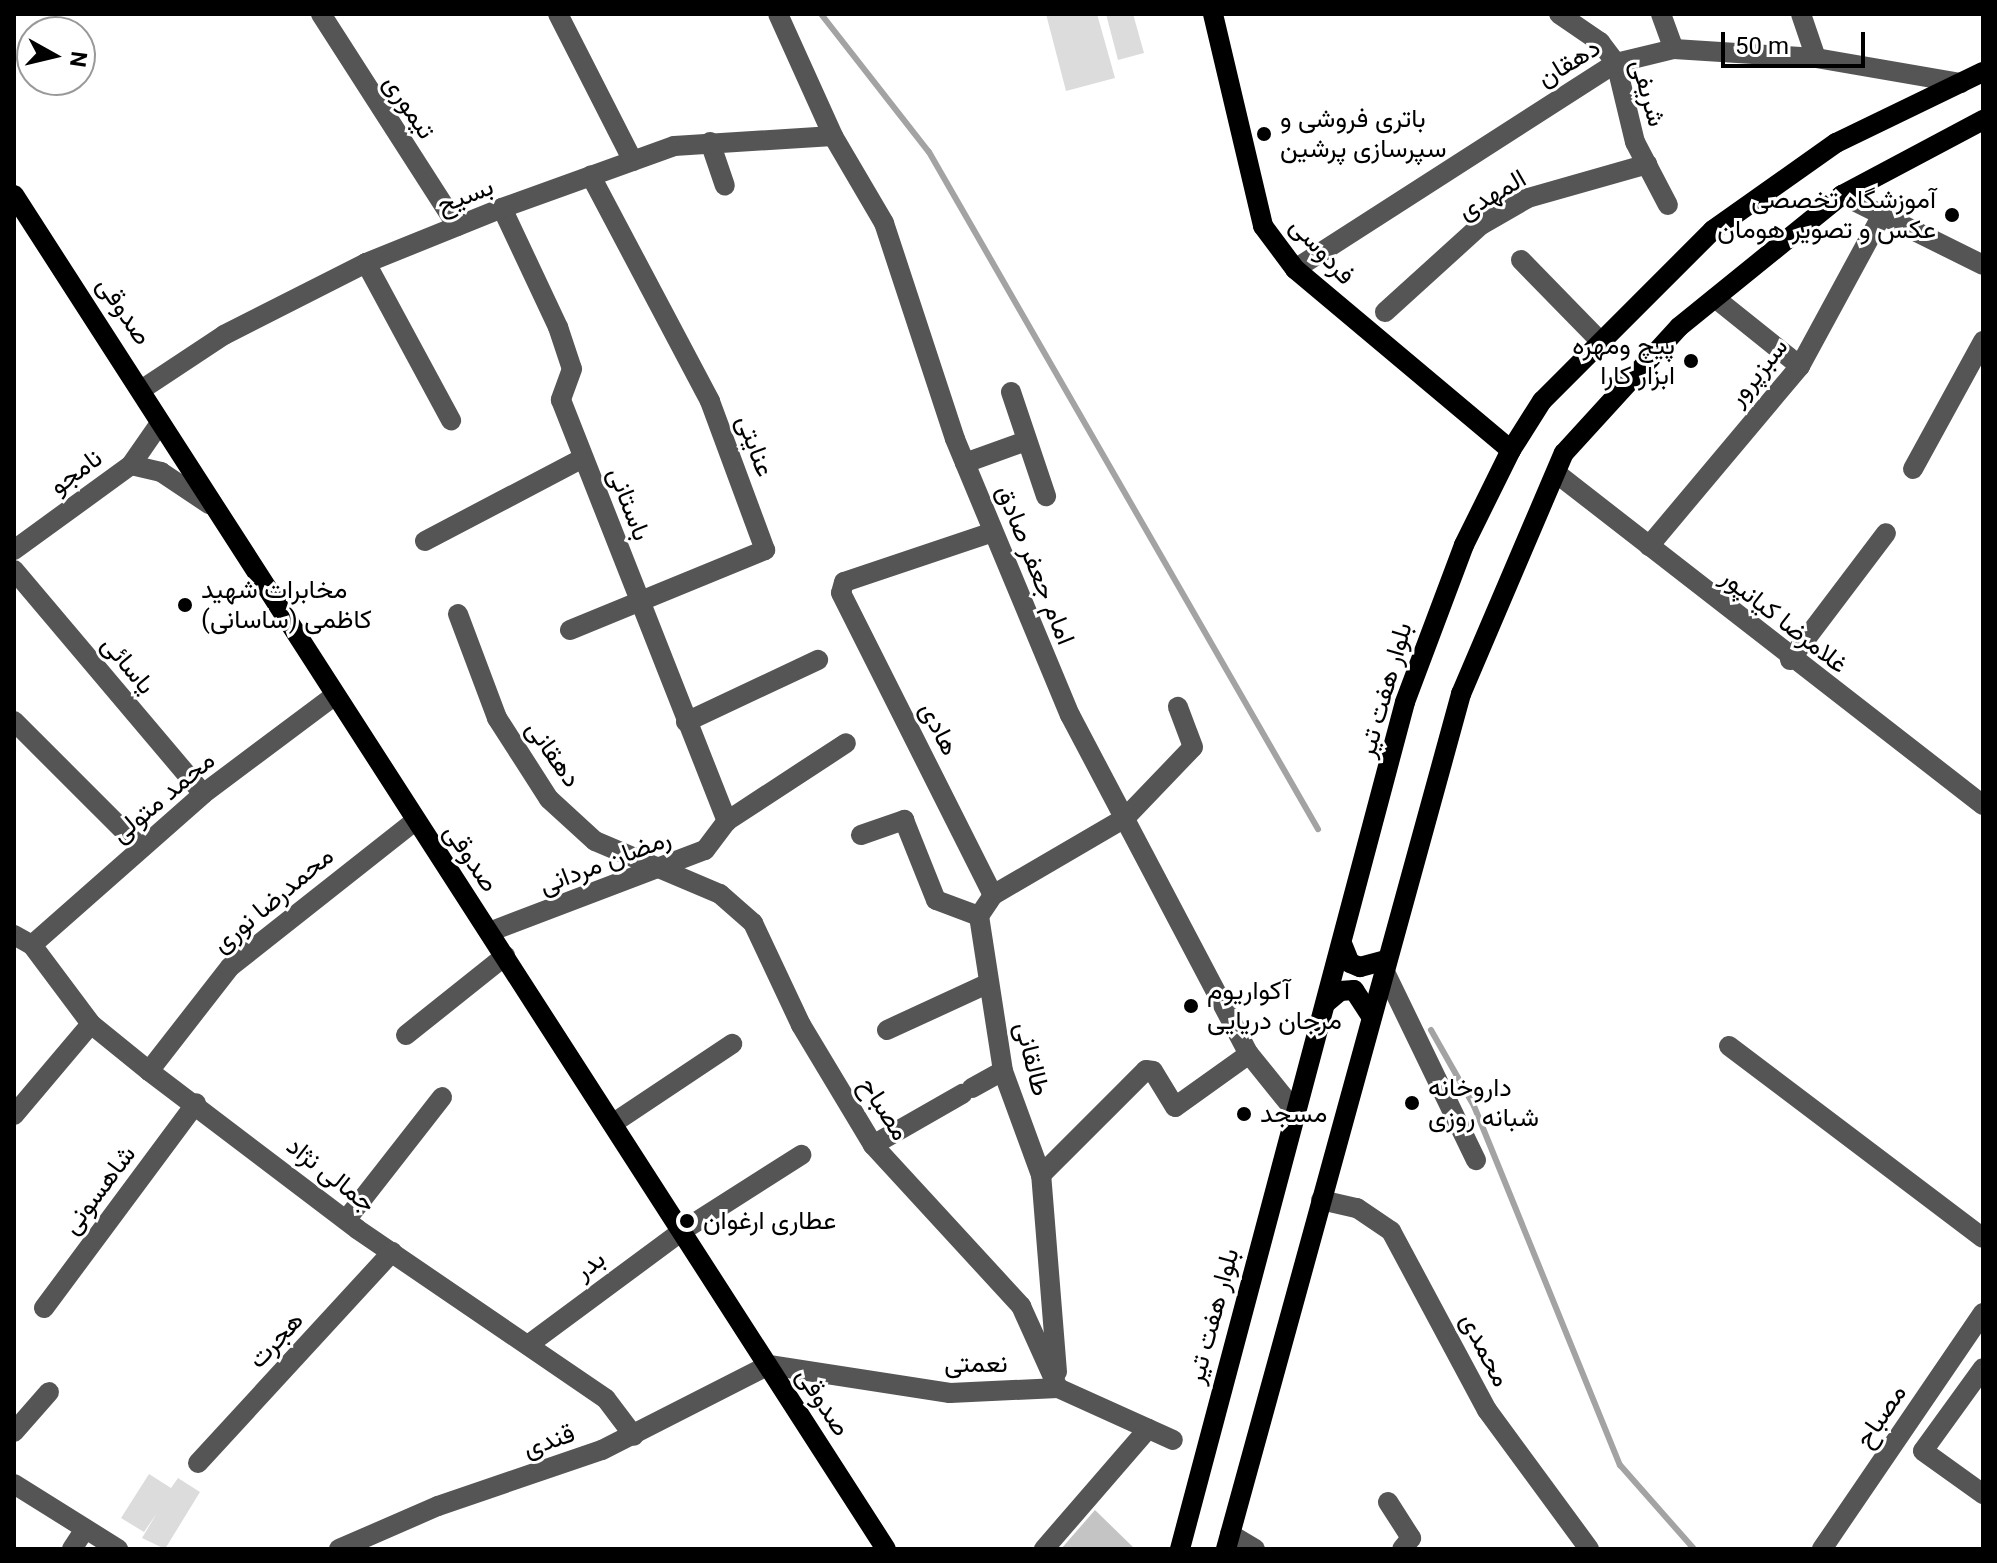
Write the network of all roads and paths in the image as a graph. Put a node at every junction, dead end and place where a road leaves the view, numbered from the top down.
1 (321, 14) edge
2 (558, 14) edge
3 (778, 14) edge
4 (1213, 14) edge
5 (1559, 14) edge
6 (1661, 14) edge
7 (1801, 14) edge
8 (1674, 49) junction
9 (1816, 58) junction
10 (1616, 63) junction
11 (1983, 72) edge
12 (1961, 83) junction
13 (1983, 120) edge
14 (833, 136) junction
15 (710, 142) junction
16 (633, 161) junction
17 (1647, 164) junction
18 (591, 176) junction
19 (725, 186) dead end
20 (14, 195) edge
21 (1842, 195) junction
22 (1668, 205) dead end
23 (502, 208) junction
24 (1882, 215) junction
25 (457, 226) junction
26 (1521, 260) dead end
27 (366, 263) junction
28 (1983, 265) edge
29 (1295, 269) junction
30 (1715, 298) junction
31 (1385, 312) dead end
32 (1600, 341) junction
33 (1983, 341) edge
34 (1800, 366) junction
35 (144, 388) junction
36 (1011, 392) dead end
37 (451, 420) dead end
38 (158, 426) junction
39 (1026, 441) junction
40 (1511, 450) junction
41 (583, 458) junction
42 (965, 463) junction
43 (131, 465) junction
44 (1913, 469) dead end
45 (1556, 473) junction
46 (1046, 496) dead end
47 (209, 504) junction
48 (993, 532) junction
49 (1886, 533) dead end
50 (425, 541) dead end
51 (1649, 546) junction
52 (14, 550) edge
53 (14, 570) edge
54 (638, 606) junction
55 (458, 614) dead end
56 (570, 630) dead end
57 (818, 660) dead end
58 (1790, 660) junction
59 (334, 696) junction
60 (1178, 707) dead end
61 (14, 721) edge
62 (686, 722) junction
63 (846, 743) dead end
64 (203, 794) junction
65 (1983, 805) edge
66 (1125, 818) junction
67 (415, 821) junction
68 (727, 821) junction
69 (861, 835) dead end
70 (141, 848) junction
71 (666, 870) junction
72 (993, 895) junction
73 (979, 916) junction
74 (489, 932) junction
75 (23, 940) edge
76 (1343, 946) junction
77 (505, 956) junction
78 (1385, 966) junction
79 (989, 983) junction
80 (1327, 1002) junction
81 (1371, 1016) junction
82 (91, 1024) junction
83 (887, 1030) dead end
84 (406, 1035) dead end
85 (732, 1044) dead end
86 (1729, 1046) dead end
87 (1249, 1054) junction
88 (149, 1071) junction
89 (1003, 1071) junction
90 (442, 1097) dead end
91 (196, 1103) junction
92 (1295, 1111) junction
93 (14, 1115) edge
94 (615, 1122) junction
95 (873, 1145) junction
96 (801, 1155) dead end
97 (1476, 1160) dead end
98 (1041, 1175) junction
99 (1321, 1200) junction
100 (346, 1220) junction
101 (685, 1229) junction
102 (1983, 1238) edge
103 (392, 1252) junction
104 (44, 1308) dead end
105 (1983, 1313) edge
106 (528, 1345) junction
107 (769, 1365) junction
108 (1983, 1368) edge
109 (1058, 1388) junction
110 (49, 1392) dead end
111 (1148, 1429) junction
112 (14, 1432) edge
113 (634, 1436) junction
114 (1173, 1440) dead end
115 (198, 1463) dead end
116 (14, 1484) edge
117 (1983, 1494) edge
118 (1388, 1502) dead end
119 (85, 1529) junction
120 (1228, 1542) edge
121 (72, 1549) edge
122 (118, 1549) edge
123 (339, 1549) edge
124 (886, 1549) edge
125 (1044, 1549) edge
126 (1180, 1549) edge
127 (1255, 1549) edge
128 (1402, 1549) edge
129 (1589, 1549) edge
130 (1822, 1549) edge

1 - 25 street, تیموری
2 - 16 street
3 - 14 street, امام جعفر صادق
4 - 29 main road, فردوسی
5 - 10 street, شریفی
6 - 8 street
7 - 9 street
8 - 9 street, دهقان
8 - 10 street, دهقان
9 - 12 street, دهقان
10 - 17 street, شریفی
10 - 29 street, دهقان
11 - 12 main road, بلوار هفت تیر
12 - 32 main road, بلوار هفت تیر
13 - 21 main road
14 - 15 street, بسیح
14 - 42 street, امام جعفر صادق
15 - 16 street, بسیح
15 - 19 street
16 - 18 street, بسیح
17 - 22 street, شریفی
17 - 31 street, المهدی
18 - 23 street, بسیح
18 - 54 street, عنایتی
20 - 35 main road, صدوقی
21 - 24 street
21 - 30 main road
23 - 25 street, بسیح
23 - 41 street, باستانی
24 - 28 street
24 - 34 street, سبزپرور
25 - 27 street, بسیح
26 - 32 street
27 - 35 street, بسیح
27 - 37 street
29 - 40 main road, فردوسی
30 - 34 street
30 - 45 main road
32 - 40 main road, بلوار هفت تیر
33 - 44 street
34 - 51 street, سبزپرور
35 - 38 main road, صدوقی
36 - 39 street
38 - 43 street, نامجو
38 - 47 main road, صدوقی
39 - 42 street
39 - 46 street
40 - 76 main road, بلوار هفت تیر
41 - 50 street
41 - 54 street, باستانی
42 - 48 street, امام جعفر صادق
43 - 47 street
43 - 52 street, نامجو
45 - 51 street, غلامرضا کیانپور
45 - 78 main road
47 - 59 main road, صدوقی
48 - 66 street, امام جعفر صادق
48 - 72 street, هادی
49 - 58 street
51 - 58 street, غلامرضا کیانپور
53 - 64 street, یاسائی
54 - 56 street, عنایتی
54 - 62 street, باستانی
55 - 71 street, دهقانی
57 - 62 street
58 - 65 street, غلامرضا کیانپور
59 - 64 street, محمد متولی
59 - 67 main road, صدوقی
60 - 66 street
61 - 70 street
62 - 68 street, باستانی
63 - 68 street, رمضان مردانی
64 - 70 street, محمد متولی
66 - 72 street
66 - 87 street, امام جعفر صادق
67 - 74 main road, صدوقی
67 - 88 street, محمدرضا نوری
68 - 71 street, رمضان مردانی
69 - 73 street
70 - 75 street, محمد متولی
71 - 74 street, رمضان مردانی
71 - 95 street, مصباح
72 - 73 street
73 - 79 street, طالقانی
74 - 77 main road, صدوقی
75 - 82 street, جمالی نژاد
76 - 78 main road
76 - 80 main road, بلوار هفت تیر
77 - 84 street
77 - 94 main road, صدوقی
78 - 81 main road
78 - 97 street
79 - 83 street
79 - 89 street, طالقانی
80 - 81 main road
80 - 92 main road, بلوار هفت تیر
81 - 99 main road
82 - 88 street, جمالی نژاد
82 - 93 street
85 - 94 street
86 - 102 street
87 - 92 street, امام جعفر صادق
87 - 98 street
88 - 91 street, جمالی نژاد
89 - 95 street
89 - 98 street, طالقانی
90 - 100 street
91 - 100 street, جمالی نژاد
91 - 104 street, شاهسونی
92 - 126 main road, بلوار هفت تیر
94 - 101 main road, صدوقی
95 - 109 street, مصباح
96 - 101 street
98 - 109 street, طالقانی
99 - 120 main road
99 - 129 street, محمدی
100 - 103 street, جمالی نژاد
101 - 106 street, بدر
101 - 107 main road, صدوقی
103 - 106 street, جمالی نژاد
103 - 115 street, هجرت
105 - 130 street, مصباح
106 - 113 street, جمالی نژاد
107 - 109 street, نعمتی
107 - 113 street, قندی
107 - 124 main road, صدوقی
108 - 117 street
109 - 111 street, نعمتی
110 - 112 street
111 - 114 street, نعمتی
111 - 125 street
113 - 123 street, قندی
116 - 119 street
118 - 128 street
119 - 121 street
119 - 122 street
120 - 127 street

